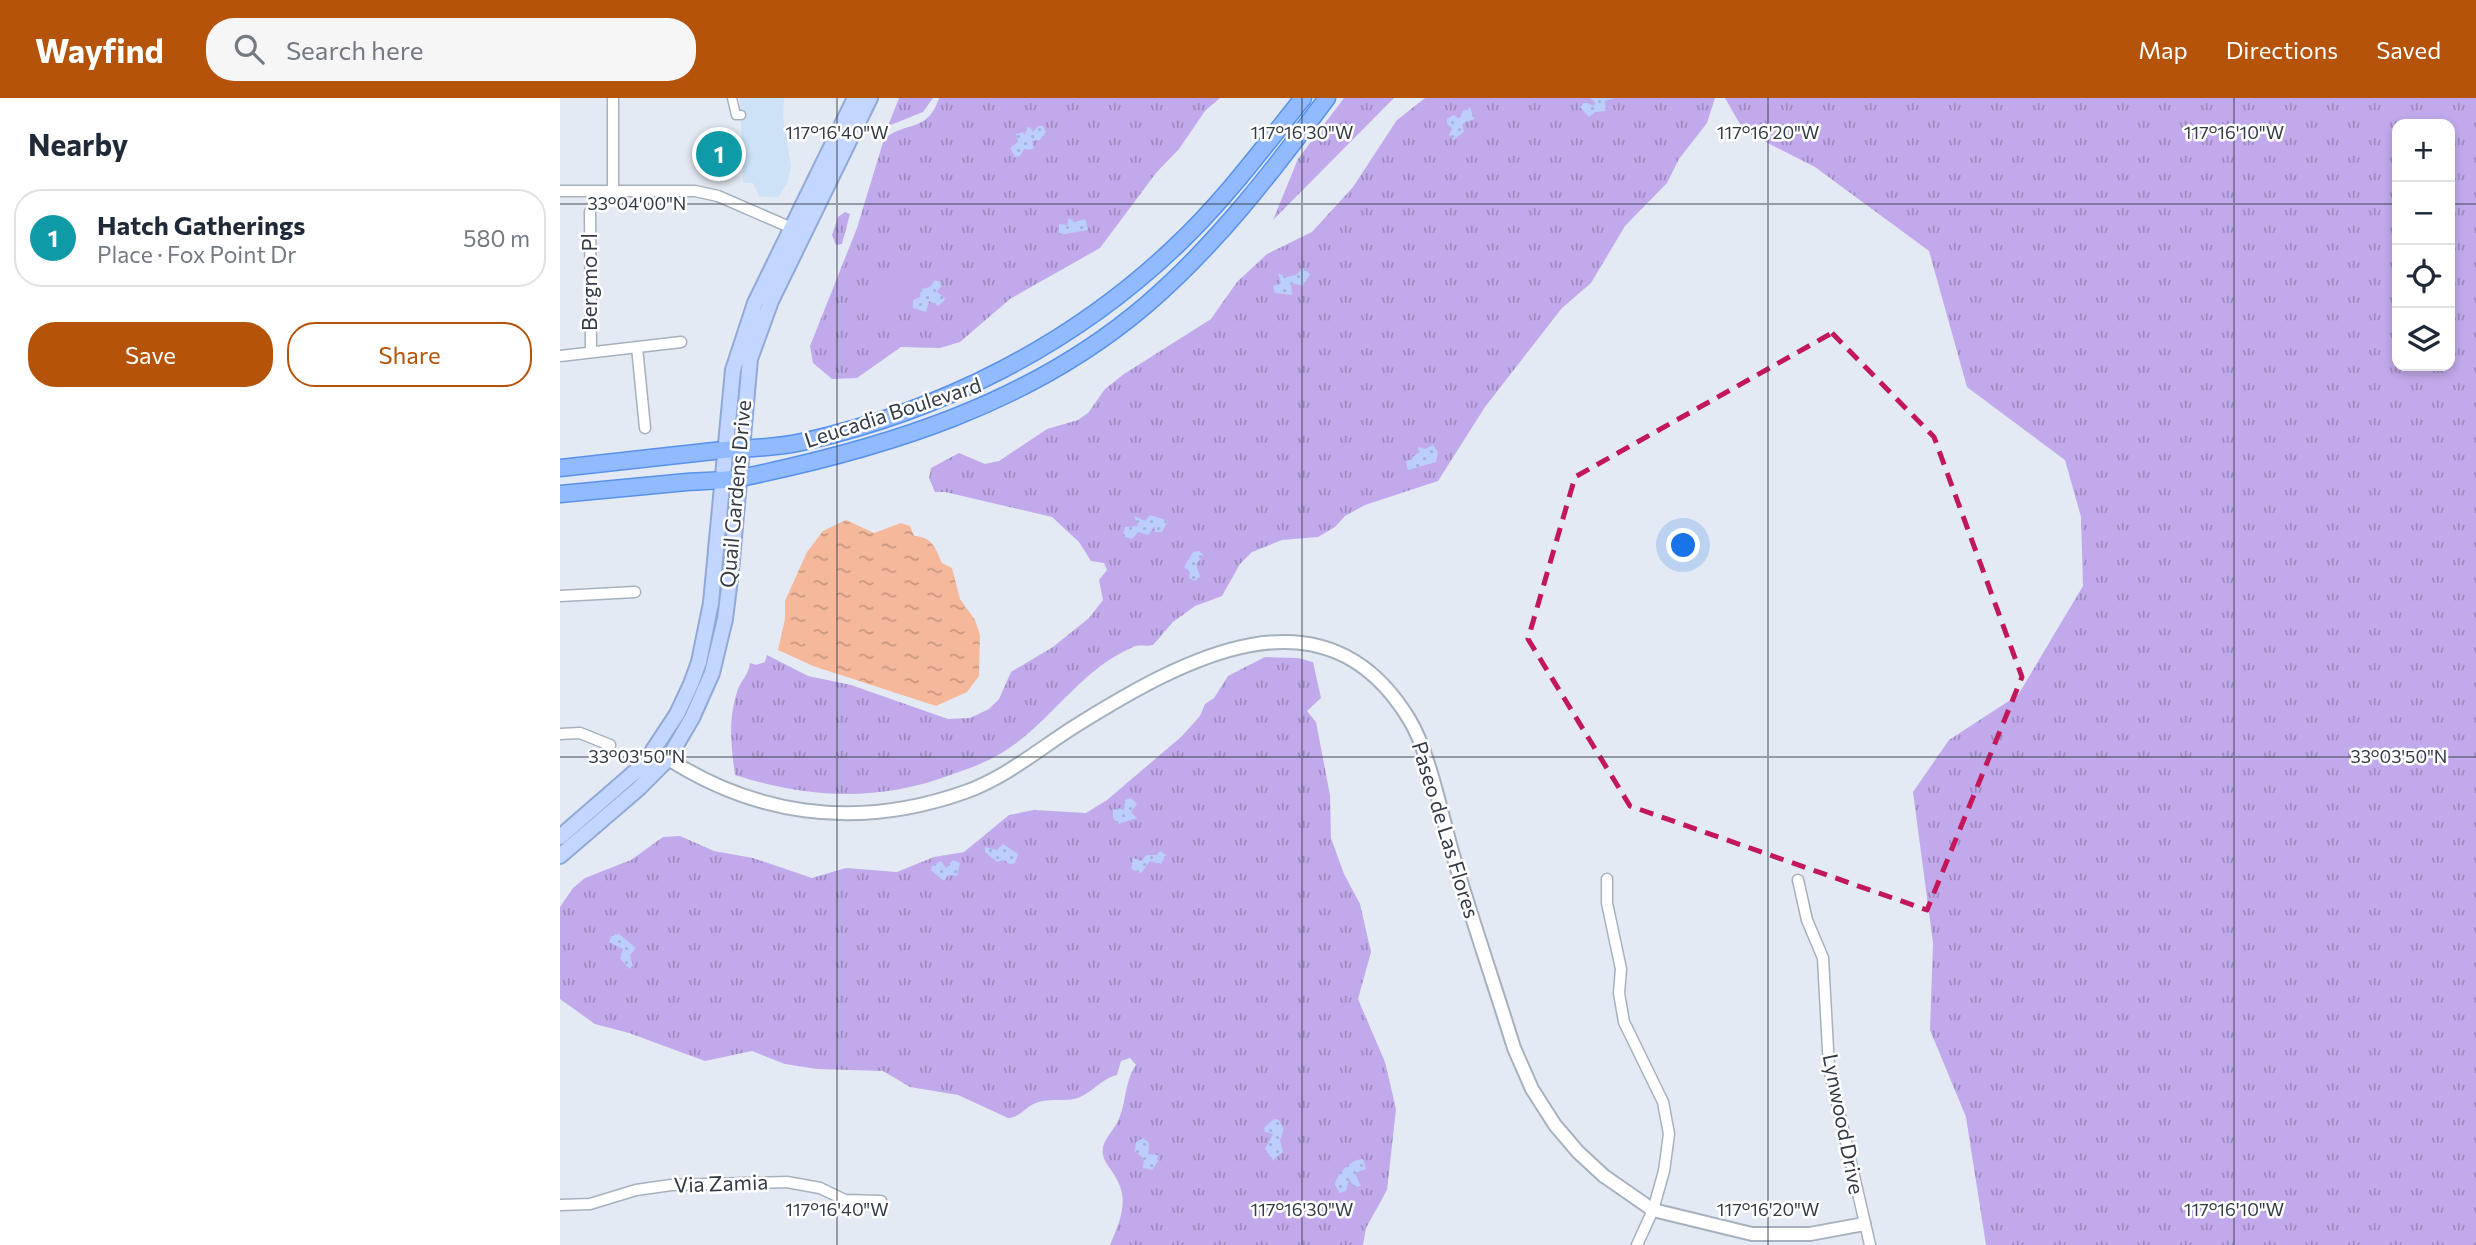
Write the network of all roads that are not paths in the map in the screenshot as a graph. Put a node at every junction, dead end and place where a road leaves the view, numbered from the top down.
1 (614, 98) edge
2 (732, 98) edge
3 (855, 98) edge
4 (870, 98) edge
5 (1303, 98) edge
6 (1327, 98) edge
7 (741, 115) dead end
8 (560, 191) edge
9 (613, 192) junction
10 (590, 212) dead end
11 (798, 231) junction
12 (681, 342) dead end
13 (637, 347) junction
14 (591, 352) junction
15 (560, 356) edge
16 (645, 428) dead end
17 (732, 449) junction
18 (560, 468) edge
19 (731, 478) junction
20 (560, 494) edge
21 (635, 592) dead end
22 (560, 596) edge
23 (560, 734) edge
24 (610, 745) dead end
25 (655, 750) junction
26 (668, 759) junction
27 (560, 837) edge
28 (560, 856) edge
29 (1607, 879) dead end
30 (1798, 880) dead end
31 (881, 1201) dead end
32 (560, 1205) edge
33 (1653, 1210) junction
34 (1864, 1224) junction
35 (1637, 1245) edge
36 (1870, 1245) edge

1 - 9 street
2 - 7 street
3 - 11 main road, Quail Gardens Drive
4 - 11 main road, Quail Gardens Drive
5 - 17 main road, Leucadia Boulevard
6 - 19 main road, Leucadia Boulevard
8 - 9 street
9 - 11 street
10 - 14 street, Bergmo Pl
11 - 17 main road, Quail Gardens Drive
12 - 13 street
13 - 14 street
13 - 16 street
14 - 15 street
17 - 18 main road, Leucadia Boulevard
17 - 19 main road, Quail Gardens Drive
19 - 20 main road, Leucadia Boulevard
19 - 25 main road, Quail Gardens Drive
19 - 26 main road, Quail Gardens Drive
21 - 22 street
23 - 24 street
25 - 26 street, Paseo de Las Flores
25 - 27 main road, Quail Gardens Drive
26 - 28 main road, Quail Gardens Drive
26 - 33 street, Paseo de Las Flores
29 - 33 street
30 - 34 street, Lynwood Drive
31 - 32 street, Via Zamia
33 - 34 street, Paseo de Las Flores
33 - 35 street
34 - 36 street, Lynwood Drive

